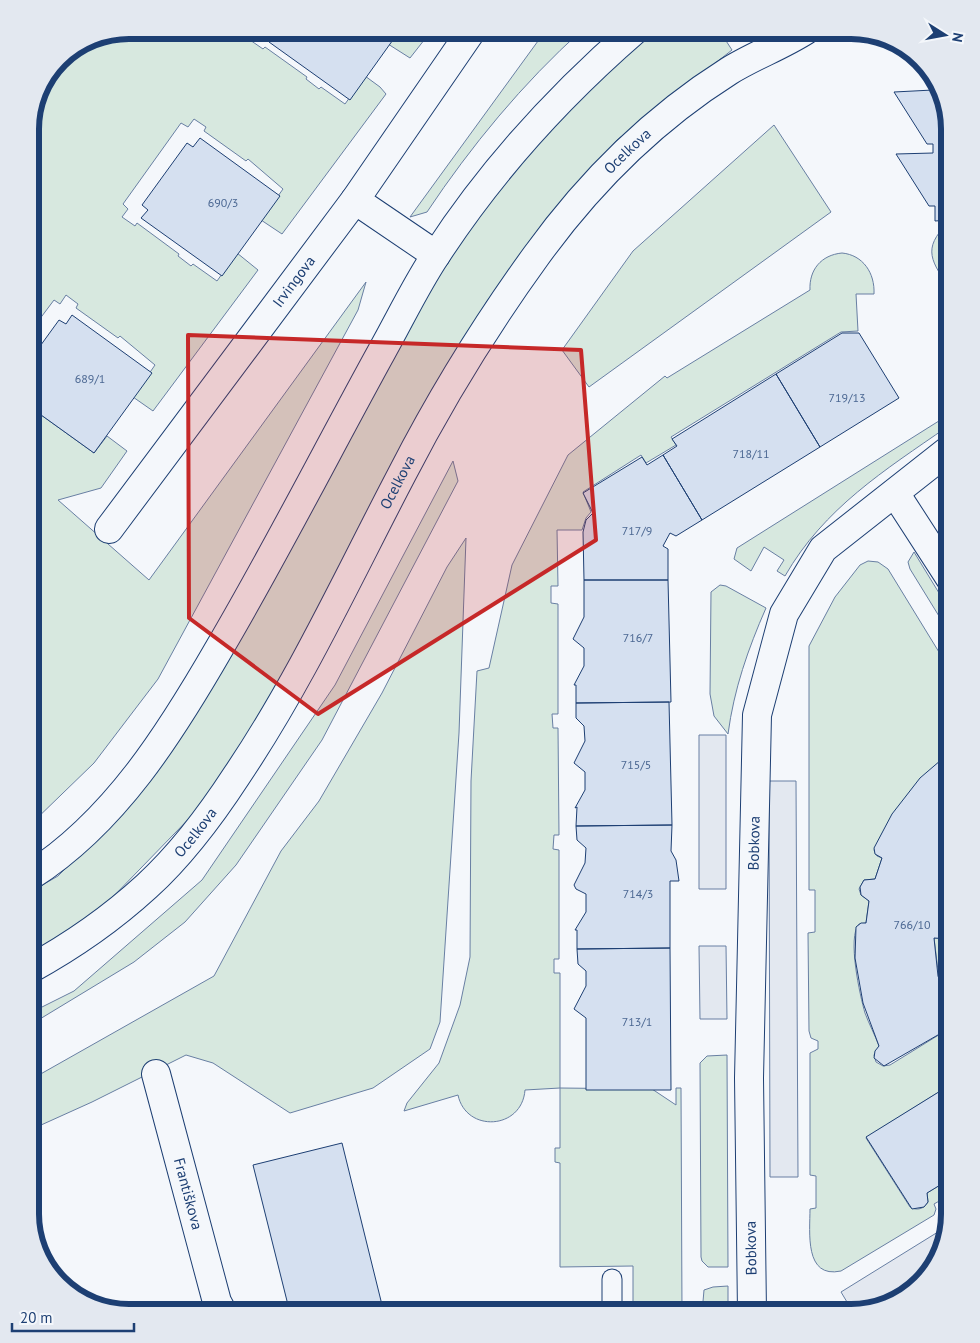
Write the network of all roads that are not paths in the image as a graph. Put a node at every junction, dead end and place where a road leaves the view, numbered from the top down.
1 (466, 39) edge
2 (625, 39) edge
3 (789, 39) edge
4 (355, 200) junction
5 (436, 255) junction
6 (941, 456) edge
7 (895, 493) junction
8 (109, 529) dead end
9 (941, 564) edge
10 (39, 869) edge
11 (39, 964) edge
12 (156, 1074) dead end
13 (612, 1280) dead end
14 (217, 1304) edge
15 (612, 1304) edge
16 (752, 1304) edge

1 - 4 street, Irvingova
2 - 5 street
3 - 11 street, Ocelkova
4 - 5 street
4 - 8 street, Irvingova
5 - 10 street
6 - 7 street, Bobkova
7 - 9 street
7 - 16 street, Bobkova
12 - 14 street, Františkova
13 - 15 lane

